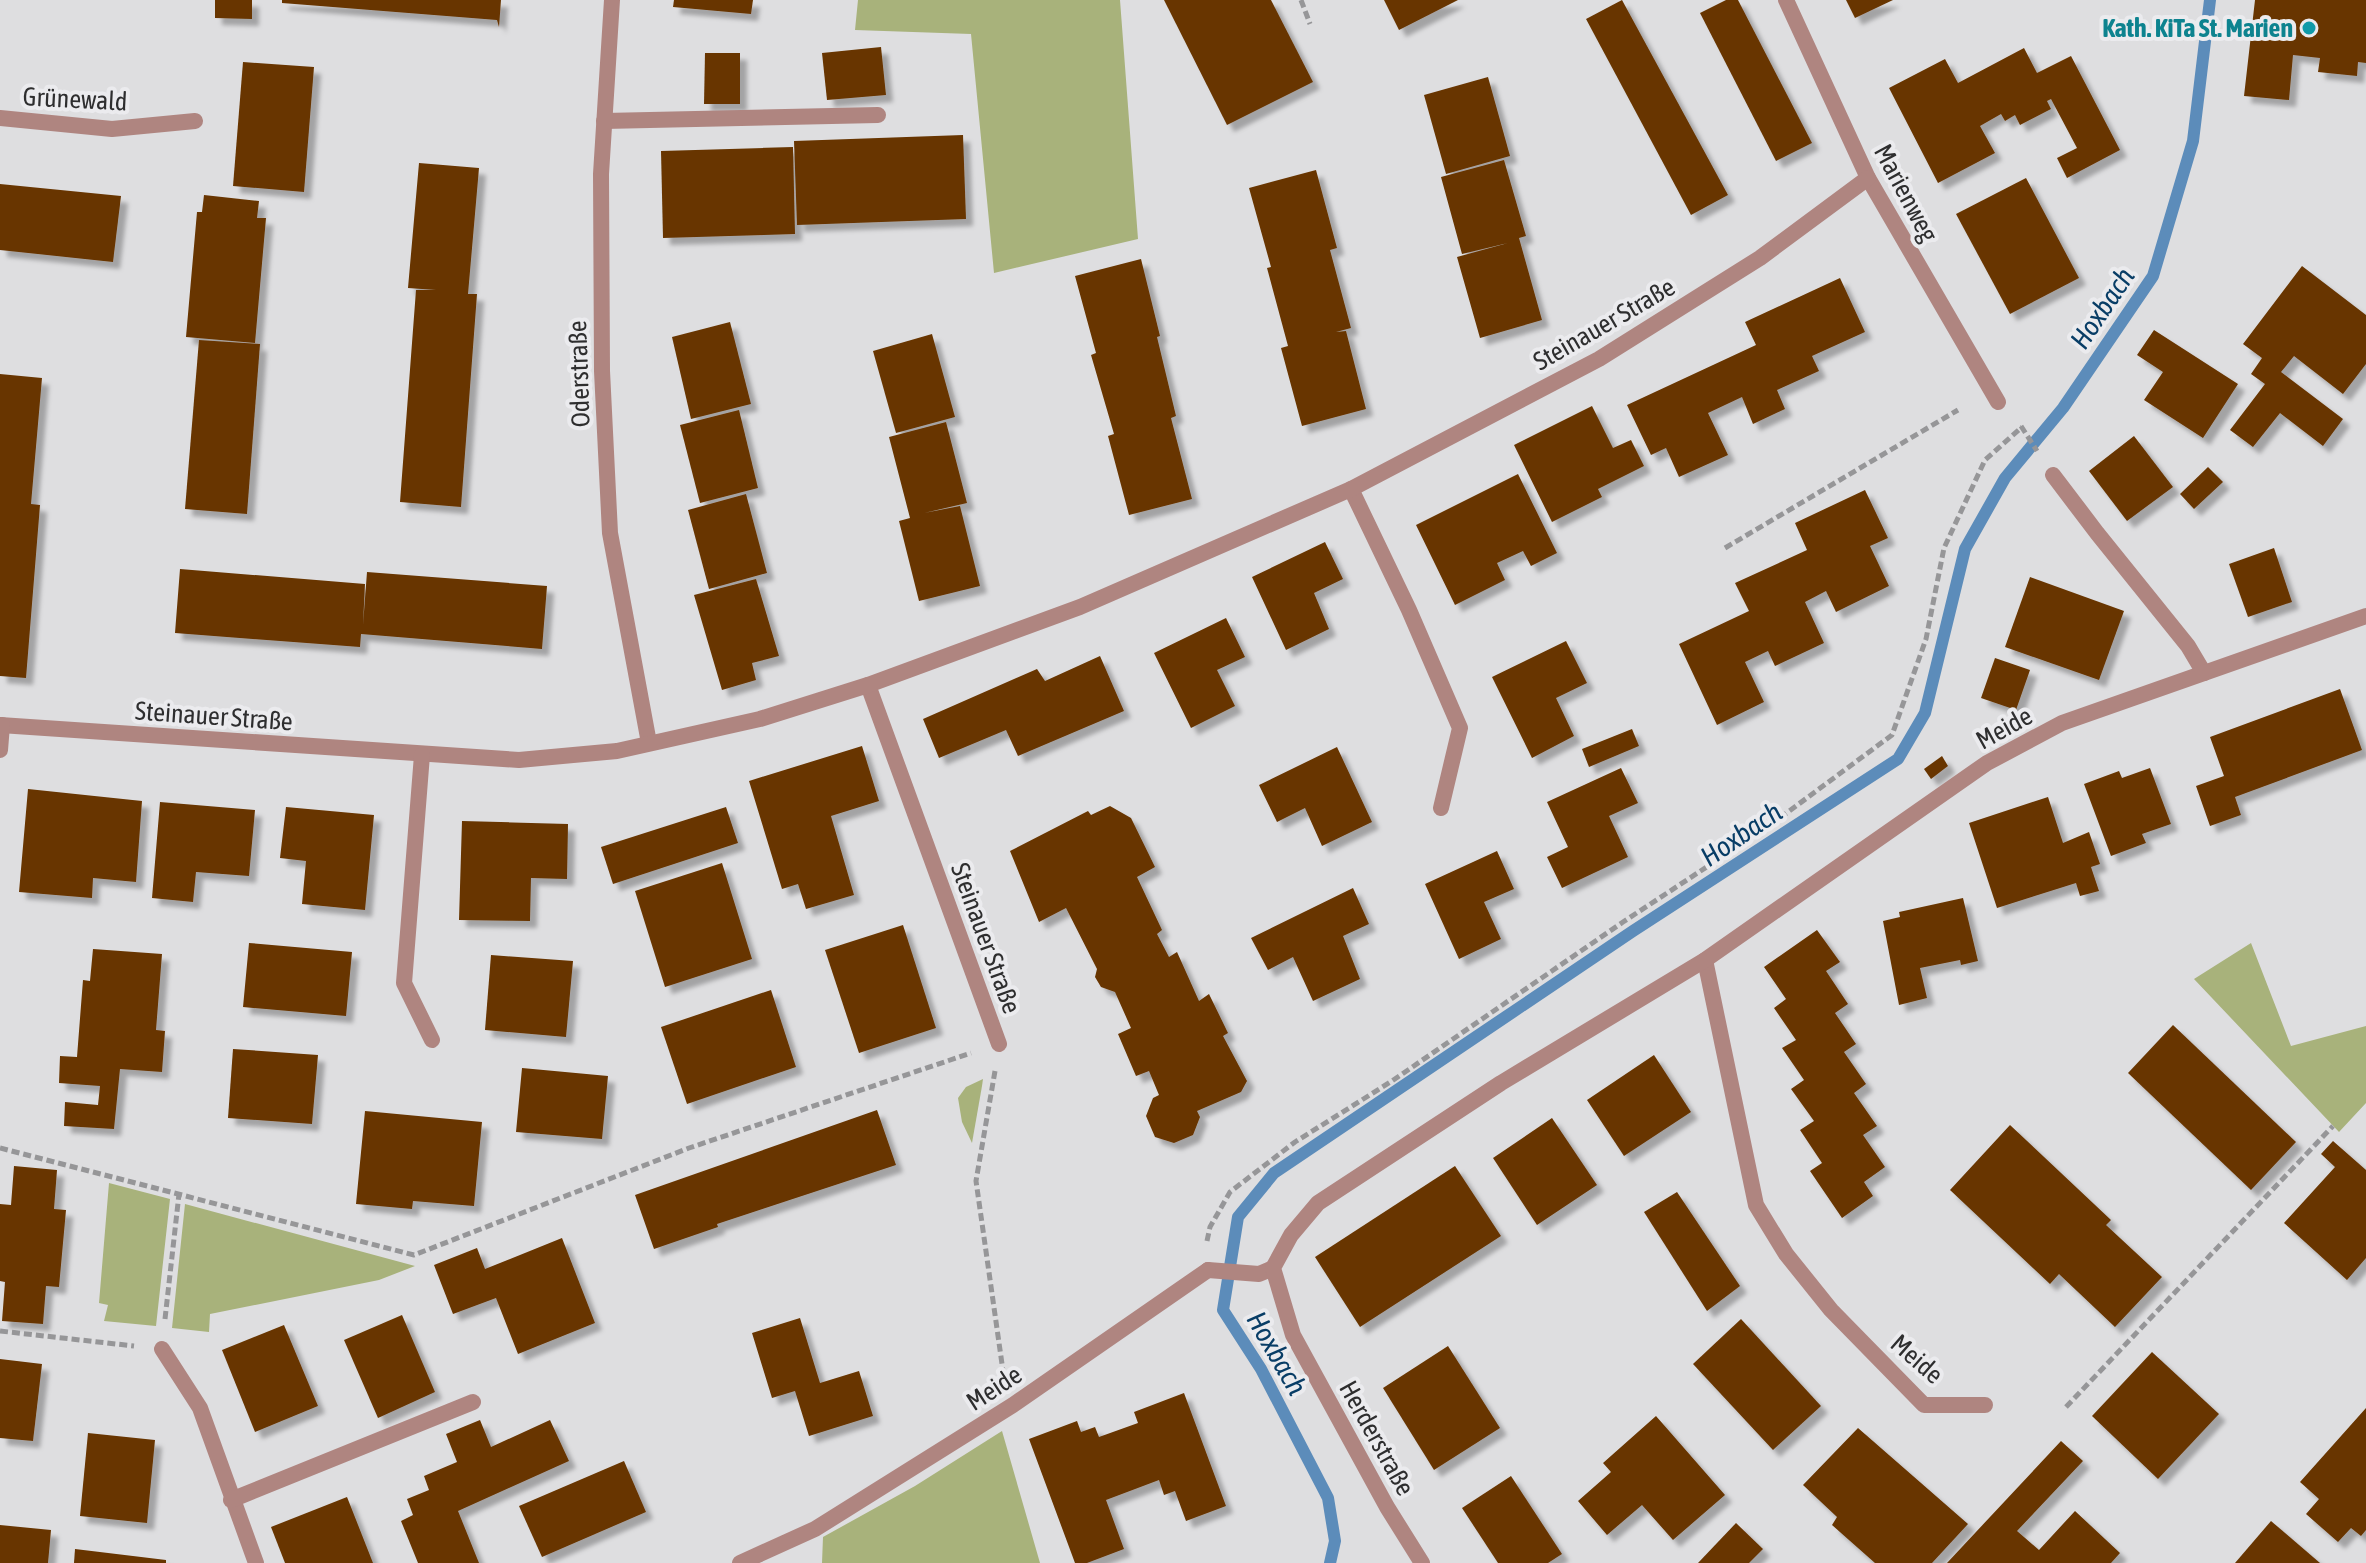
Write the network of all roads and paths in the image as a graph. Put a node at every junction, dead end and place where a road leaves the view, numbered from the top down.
1 (612, 0) edge
2 (1301, 0) edge
3 (1786, 0) edge
4 (1310, 24) dead end
5 (878, 115) dead end
6 (0, 118) edge
7 (195, 121) dead end
8 (604, 121) junction
9 (1868, 178) junction
10 (1998, 402) dead end
11 (1958, 410) dead end
12 (2022, 427) dead end
13 (2053, 475) dead end
14 (1351, 489) junction
15 (1725, 548) dead end
16 (2366, 616) edge
17 (2204, 673) junction
18 (868, 685) junction
19 (1, 725) edge
20 (649, 743) junction
21 (0, 750) edge
22 (422, 755) junction
23 (1441, 808) dead end
24 (1705, 960) junction
25 (432, 1040) dead end
26 (999, 1044) junction
27 (2333, 1126) dead end
28 (0, 1148) edge
29 (179, 1194) junction
30 (1266, 1271) junction
31 (1202, 1274) junction
32 (0, 1331) edge
33 (162, 1349) junction
34 (473, 1402) dead end
35 (1013, 1405) junction
36 (1985, 1405) dead end
37 (2066, 1407) dead end
38 (231, 1500) junction
39 (256, 1563) edge
40 (740, 1563) edge
41 (1422, 1563) edge

1 - 8 street, Oderstraße
2 - 4 path
3 - 9 street, Marienweg
5 - 8 street
6 - 7 street, Grünewald
8 - 20 street, Oderstraße
9 - 10 street, Marienweg
9 - 14 street, Steinauer Straße
11 - 15 path
12 - 31 path
13 - 17 street
14 - 18 street, Steinauer Straße
14 - 23 street
16 - 17 street, Meide
17 - 24 street, Meide
18 - 20 street, Steinauer Straße
18 - 26 street, Steinauer Straße
19 - 21 street, Steinauer Straße
19 - 22 street, Steinauer Straße
20 - 22 street, Steinauer Straße
22 - 25 street
24 - 30 street, Meide
24 - 36 street, Meide
26 - 29 path
26 - 35 path, Steinauer Straße
27 - 37 path
28 - 29 path
29 - 33 path
30 - 31 street
30 - 41 street, Herderstraße
31 - 35 street, Meide
32 - 33 path
33 - 38 street
34 - 38 street
35 - 40 street, Meide
38 - 39 street

